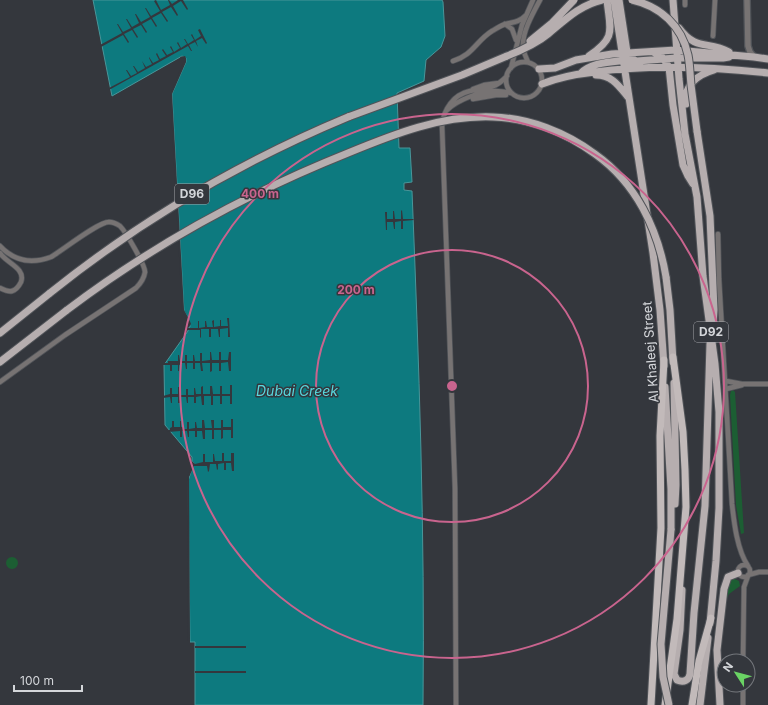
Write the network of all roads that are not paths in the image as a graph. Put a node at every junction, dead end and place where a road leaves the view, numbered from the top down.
1 (533, 0) edge
2 (540, 0) edge
3 (574, 0) edge
4 (602, 0) edge
5 (607, 0) edge
6 (614, 0) edge
7 (619, 0) edge
8 (632, 0) edge
9 (673, 0) edge
10 (715, 0) edge
11 (747, 0) edge
12 (525, 16) junction
13 (674, 21) junction
14 (505, 24) junction
15 (713, 36) dead end
16 (516, 45) junction
17 (676, 50) junction
18 (649, 51) junction
19 (624, 52) junction
20 (732, 54) junction
21 (507, 56) junction
22 (754, 57) junction
23 (585, 58) junction
24 (663, 58) junction
25 (677, 58) junction
26 (768, 59) edge
27 (453, 61) dead end
28 (635, 61) junction
29 (528, 62) junction
30 (623, 65) junction
31 (669, 67) junction
32 (678, 67) junction
33 (511, 68) junction
34 (650, 68) junction
35 (539, 69) junction
36 (725, 69) junction
37 (580, 74) junction
38 (768, 74) edge
39 (506, 76) junction
40 (542, 84) junction
41 (512, 94) junction
42 (629, 98) junction
43 (444, 115) junction
44 (685, 134) junction
45 (695, 185) junction
46 (718, 234) dead end
47 (0, 246) edge
48 (0, 253) edge
49 (0, 288) edge
50 (0, 334) edge
51 (711, 334) junction
52 (673, 357) junction
53 (664, 360) junction
54 (0, 362) edge
55 (726, 381) junction
56 (0, 382) edge
57 (745, 384) junction
58 (768, 384) edge
59 (726, 389) junction
60 (671, 527) junction
61 (742, 554) junction
62 (749, 567) junction
63 (739, 571) junction
64 (759, 572) junction
65 (768, 572) edge
66 (748, 576) junction
67 (681, 581) junction
68 (744, 587) junction
69 (711, 618) junction
70 (743, 653) edge
71 (743, 693) edge
72 (701, 704) edge
73 (720, 704) edge
74 (456, 705) edge
75 (651, 705) edge
76 (665, 705) edge
77 (669, 705) edge
78 (692, 705) edge
79 (743, 705) edge

1 - 12 street
2 - 29 street
3 - 21 main road, bridge
4 - 21 main road, bridge
5 - 23 main road
6 - 19 main road, Al Khaleej Street
7 - 19 main road
8 - 51 main road, bridge
9 - 13 main road, D92
10 - 15 street
11 - 22 street
12 - 14 street
12 - 16 street
13 - 17 main road, D92
13 - 20 main road
14 - 16 street
14 - 27 street
16 - 33 street
17 - 18 main road
17 - 20 main road
17 - 24 main road
17 - 25 main road, D92
18 - 19 main road
18 - 24 main road
19 - 23 main road
19 - 28 main road
19 - 30 main road, Al Khaleej Street
20 - 22 main road
20 - 25 main road
21 - 50 main road, D96, bridge
22 - 26 main road
23 - 35 main road
24 - 25 main road
24 - 28 main road
24 - 31 main road
25 - 32 main road, D92
28 - 30 main road
28 - 34 main road
29 - 33 street
29 - 35 street
30 - 34 main road
30 - 37 main road
30 - 42 main road, Al Khaleej Street
31 - 32 main road
31 - 34 main road
31 - 45 main road
32 - 36 main road
32 - 44 main road, D92
33 - 39 street
35 - 40 street
36 - 38 main road
36 - 44 main road
37 - 40 main road
37 - 42 main road
39 - 41 street
39 - 43 street
40 - 41 street
41 - 43 street
42 - 53 main road, Al Khaleej Street
43 - 74 street
44 - 45 main road, D92
45 - 51 main road, D92
46 - 55 street
47 - 56 street
48 - 49 street
51 - 67 main road
51 - 69 main road, D92
52 - 54 main road, D96, bridge
52 - 60 main road
52 - 67 highway
53 - 60 main road, Al Khaleej Street
53 - 75 highway
55 - 57 street
55 - 59 street
57 - 58 street
57 - 59 street
59 - 61 street
60 - 77 main road, Al Khaleej Street, bridge
61 - 62 street
61 - 63 street
62 - 63 street
62 - 64 street
62 - 66 street
63 - 66 street
63 - 68 street
63 - 73 main road
64 - 65 street
64 - 66 street
66 - 68 street
67 - 76 highway
68 - 70 street
69 - 72 main road, D92
69 - 78 highway
71 - 79 street

